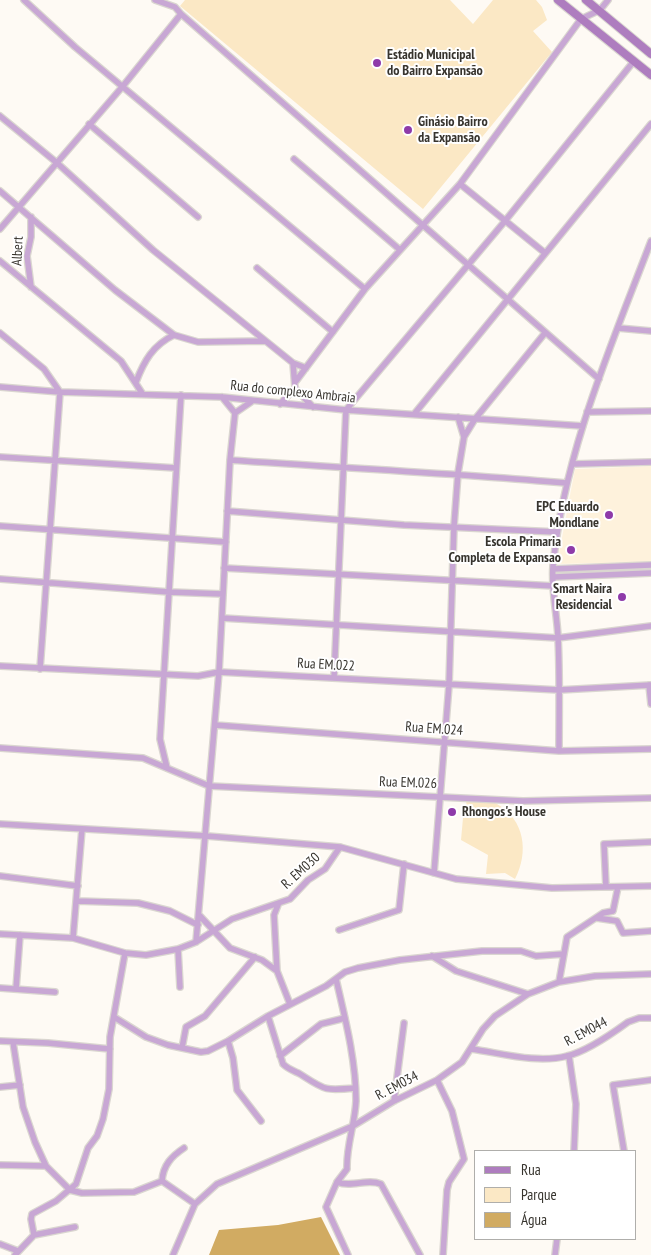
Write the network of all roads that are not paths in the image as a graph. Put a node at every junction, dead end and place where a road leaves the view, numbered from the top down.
1 (24, 0) edge
2 (155, 0) edge
3 (181, 0) edge
4 (558, 0) edge
5 (586, 0) edge
6 (608, 0) edge
7 (175, 7) junction
8 (600, 10) junction
9 (181, 14) junction
10 (581, 19) junction
11 (651, 54) edge
12 (634, 61) junction
13 (651, 75) edge
14 (123, 86) junction
15 (0, 116) edge
16 (90, 124) junction
17 (651, 124) edge
18 (294, 159) dead end
19 (56, 162) junction
20 (460, 184) junction
21 (0, 191) edge
22 (20, 208) junction
23 (31, 217) junction
24 (198, 217) dead end
25 (505, 222) junction
26 (422, 226) junction
27 (0, 229) edge
28 (651, 241) edge
29 (399, 249) junction
30 (545, 253) junction
31 (0, 261) edge
32 (468, 264) junction
33 (257, 268) dead end
34 (31, 287) junction
35 (366, 289) junction
36 (508, 299) junction
37 (618, 328) junction
38 (651, 331) edge
39 (333, 332) junction
40 (0, 333) edge
41 (545, 333) junction
42 (174, 335) junction
43 (265, 341) junction
44 (293, 363) junction
45 (306, 368) junction
46 (599, 379) junction
47 (296, 381) junction
48 (136, 382) junction
49 (0, 387) edge
50 (296, 388) junction
51 (60, 392) junction
52 (142, 393) junction
53 (181, 395) junction
54 (222, 397) junction
55 (251, 402) junction
56 (280, 404) junction
57 (313, 407) junction
58 (346, 410) junction
59 (651, 411) edge
60 (235, 412) junction
61 (586, 412) junction
62 (414, 413) junction
63 (458, 418) junction
64 (476, 418) junction
65 (582, 426) junction
66 (464, 437) junction
67 (0, 457) edge
68 (55, 460) junction
69 (230, 460) junction
70 (651, 462) edge
71 (573, 464) junction
72 (176, 468) junction
73 (343, 468) junction
74 (458, 473) junction
75 (566, 483) junction
76 (227, 510) junction
77 (340, 520) junction
78 (0, 526) edge
79 (454, 526) junction
80 (50, 531) junction
81 (557, 532) junction
82 (172, 538) junction
83 (226, 542) junction
84 (651, 565) edge
85 (224, 568) junction
86 (553, 569) junction
87 (337, 574) junction
88 (651, 574) edge
89 (554, 576) junction
90 (0, 579) edge
91 (453, 579) junction
92 (47, 582) junction
93 (554, 586) junction
94 (169, 592) junction
95 (223, 594) junction
96 (222, 618) junction
97 (336, 625) junction
98 (651, 626) edge
99 (451, 632) junction
100 (558, 638) junction
101 (0, 666) edge
102 (40, 669) junction
103 (219, 672) junction
104 (162, 675) junction
105 (334, 678) junction
106 (449, 685) junction
107 (650, 685) edge
108 (559, 690) junction
109 (651, 704) edge
110 (215, 724) junction
111 (443, 742) junction
112 (0, 748) edge
113 (651, 749) edge
114 (559, 751) junction
115 (167, 768) junction
116 (209, 786) junction
117 (439, 797) junction
118 (651, 798) edge
119 (0, 824) edge
120 (82, 829) junction
121 (207, 836) junction
122 (651, 842) edge
123 (340, 847) junction
124 (404, 864) junction
125 (434, 873) junction
126 (0, 876) edge
127 (78, 886) junction
128 (651, 886) edge
129 (606, 887) junction
130 (618, 887) junction
131 (77, 900) junction
132 (278, 905) junction
133 (200, 916) junction
134 (597, 918) junction
135 (198, 925) junction
136 (339, 930) dead end
137 (212, 931) junction
138 (651, 932) edge
139 (0, 934) edge
140 (20, 935) junction
141 (73, 938) junction
142 (196, 942) junction
143 (178, 949) junction
144 (125, 953) junction
145 (564, 954) junction
146 (445, 955) junction
147 (432, 956) junction
148 (254, 957) junction
149 (443, 963) junction
150 (278, 971) junction
151 (651, 974) edge
152 (336, 979) junction
153 (559, 982) junction
154 (180, 986) dead end
155 (0, 988) edge
156 (16, 989) junction
157 (55, 992) dead end
158 (528, 994) junction
159 (290, 1004) junction
160 (268, 1016) junction
161 (114, 1017) junction
162 (345, 1018) junction
163 (651, 1018) edge
164 (404, 1023) dead end
165 (0, 1041) edge
166 (228, 1041) junction
167 (12, 1042) junction
168 (182, 1048) junction
169 (110, 1049) junction
170 (471, 1049) junction
171 (280, 1056) junction
172 (569, 1056) junction
173 (437, 1080) junction
174 (651, 1080) edge
175 (20, 1085) junction
176 (0, 1087) edge
177 (355, 1088) junction
178 (394, 1100) junction
179 (261, 1121) dead end
180 (352, 1126) junction
181 (184, 1148) dead end
182 (574, 1150) edge
183 (624, 1150) edge
184 (0, 1165) edge
185 (46, 1166) junction
186 (162, 1181) junction
187 (337, 1182) junction
188 (70, 1190) junction
189 (195, 1204) junction
190 (75, 1227) dead end
191 (34, 1235) junction
192 (558, 1240) edge
193 (0, 1244) edge
194 (17, 1253) edge
195 (173, 1255) edge
196 (348, 1255) edge
197 (420, 1255) edge
198 (443, 1255) edge
199 (556, 1255) edge

1 - 14 street
2 - 7 street
3 - 7 street
4 - 10 street
5 - 8 street
6 - 8 street
7 - 9 street
8 - 10 street
8 - 11 street
9 - 14 street
9 - 26 street
10 - 12 street
10 - 20 street
12 - 13 street
12 - 25 street
14 - 16 street
14 - 35 street
15 - 19 street
16 - 19 street
16 - 24 street
17 - 30 street
18 - 29 street
19 - 22 street
19 - 43 street
20 - 25 street
20 - 26 street
21 - 22 street
22 - 23 street
22 - 27 street
23 - 34 street, Albert
23 - 42 street
25 - 30 street
25 - 32 street
26 - 29 street
26 - 32 street
28 - 37 street
29 - 35 street
30 - 36 street
31 - 34 street
32 - 36 street
32 - 58 street
33 - 39 street
34 - 48 street
35 - 39 street
36 - 41 street
36 - 62 street
37 - 38 street
37 - 46 street
39 - 45 street
40 - 51 street
41 - 46 street
41 - 64 street
42 - 43 street
42 - 48 street
43 - 44 street
44 - 45 street
44 - 47 street
45 - 47 street
46 - 61 street
47 - 50 street
48 - 52 street
49 - 51 street, Rua do complexo Ambraia
50 - 56 street
50 - 57 street
51 - 52 street, Rua do complexo Ambraia
51 - 68 street
52 - 53 street, Rua do complexo Ambraia
53 - 54 street, Rua do complexo Ambraia
53 - 72 street
54 - 55 street, Rua do complexo Ambraia
54 - 60 street
55 - 56 street, Rua do complexo Ambraia
55 - 60 street
56 - 57 street, Rua do complexo Ambraia
57 - 58 street, Rua do complexo Ambraia
58 - 62 street, Rua do complexo Ambraia
58 - 73 street
59 - 61 street
60 - 69 street
61 - 65 street
62 - 63 street, Rua do complexo Ambraia
63 - 64 street, Rua do complexo Ambraia
63 - 66 street
64 - 65 street, Rua do complexo Ambraia
64 - 66 street
65 - 71 street
66 - 74 street
67 - 68 street
68 - 72 street
68 - 80 street
69 - 73 street
69 - 76 street
70 - 71 street
71 - 75 street
72 - 82 street
73 - 74 street
73 - 77 street
74 - 75 street
74 - 79 street
75 - 81 street
76 - 77 street
76 - 83 street
77 - 79 street
77 - 87 street
78 - 80 street
79 - 81 street
79 - 91 street
80 - 82 street
80 - 92 street
81 - 86 street
82 - 83 street
82 - 94 street
83 - 85 street
84 - 86 street
85 - 87 street
85 - 95 street
86 - 89 street
87 - 91 street
87 - 97 street
88 - 89 street
89 - 93 street
90 - 92 street
91 - 93 street
91 - 99 street
92 - 94 street
92 - 102 street
93 - 100 street
94 - 95 street
94 - 104 street
95 - 96 street
96 - 97 street
96 - 103 street
97 - 99 street
97 - 105 street
98 - 100 street
99 - 100 street
99 - 106 street
100 - 108 street
101 - 102 street, Rua EM.022
102 - 104 street, Rua EM.022
103 - 104 street, Rua EM.022
103 - 105 street, Rua EM.022
103 - 110 street
104 - 115 street
105 - 106 street, Rua EM.022
106 - 108 street, Rua EM.022
106 - 111 street
107 - 108 street, Rua EM.022
107 - 109 street
108 - 114 street
110 - 111 street, Rua EM.024
110 - 116 street
111 - 114 street, Rua EM.024
111 - 117 street
112 - 115 street, Rua EM.026
113 - 114 street, Rua EM.024
115 - 116 street, Rua EM.026
116 - 117 street, Rua EM.026
116 - 121 street
117 - 118 street, Rua EM.026
117 - 125 street
119 - 120 street
120 - 121 street
120 - 127 street
121 - 123 street
121 - 133 street
122 - 129 street
123 - 124 street
123 - 132 street, R. EM030
124 - 125 street
124 - 136 street
125 - 129 street
126 - 127 street
127 - 131 street
128 - 130 street
129 - 130 street
130 - 134 street
131 - 135 street
131 - 141 street
132 - 137 street, R. EM030
132 - 150 street
133 - 135 street
133 - 137 street
134 - 138 street
134 - 145 street
135 - 142 street
137 - 142 street, R. EM030
137 - 148 street
139 - 140 street, R. EM030
140 - 141 street, R. EM030
140 - 156 street
141 - 144 street, R. EM030
142 - 143 street, R. EM030
143 - 144 street, R. EM030
143 - 154 street
144 - 161 street
145 - 146 street
145 - 153 street
146 - 147 street
146 - 149 street
147 - 149 street
147 - 152 street
148 - 150 street
148 - 168 street
149 - 158 street
150 - 159 street
151 - 153 street, R. EM034
152 - 159 street
152 - 162 street
153 - 158 street, R. EM034
155 - 156 street
156 - 157 street
158 - 170 street, R. EM034
159 - 160 street
160 - 166 street
160 - 171 street
161 - 168 street
161 - 169 street
162 - 171 street
162 - 177 street
163 - 172 street, R. EM044
164 - 178 street
165 - 167 street
166 - 168 street
166 - 179 street
167 - 169 street
167 - 175 street
169 - 188 street
170 - 172 street, R. EM044
170 - 173 street, R. EM034
171 - 177 street
172 - 182 street
173 - 178 street, R. EM034
173 - 198 street
174 - 183 street
175 - 176 street
175 - 185 street
177 - 180 street
178 - 180 street, R. EM034
180 - 187 street
180 - 189 street, R. EM034
181 - 186 street
184 - 185 street
185 - 188 street
186 - 188 street
186 - 189 street
187 - 196 street
187 - 197 street
188 - 191 street
189 - 195 street, R. EM034
190 - 191 street
191 - 194 street
192 - 199 street
193 - 194 street

